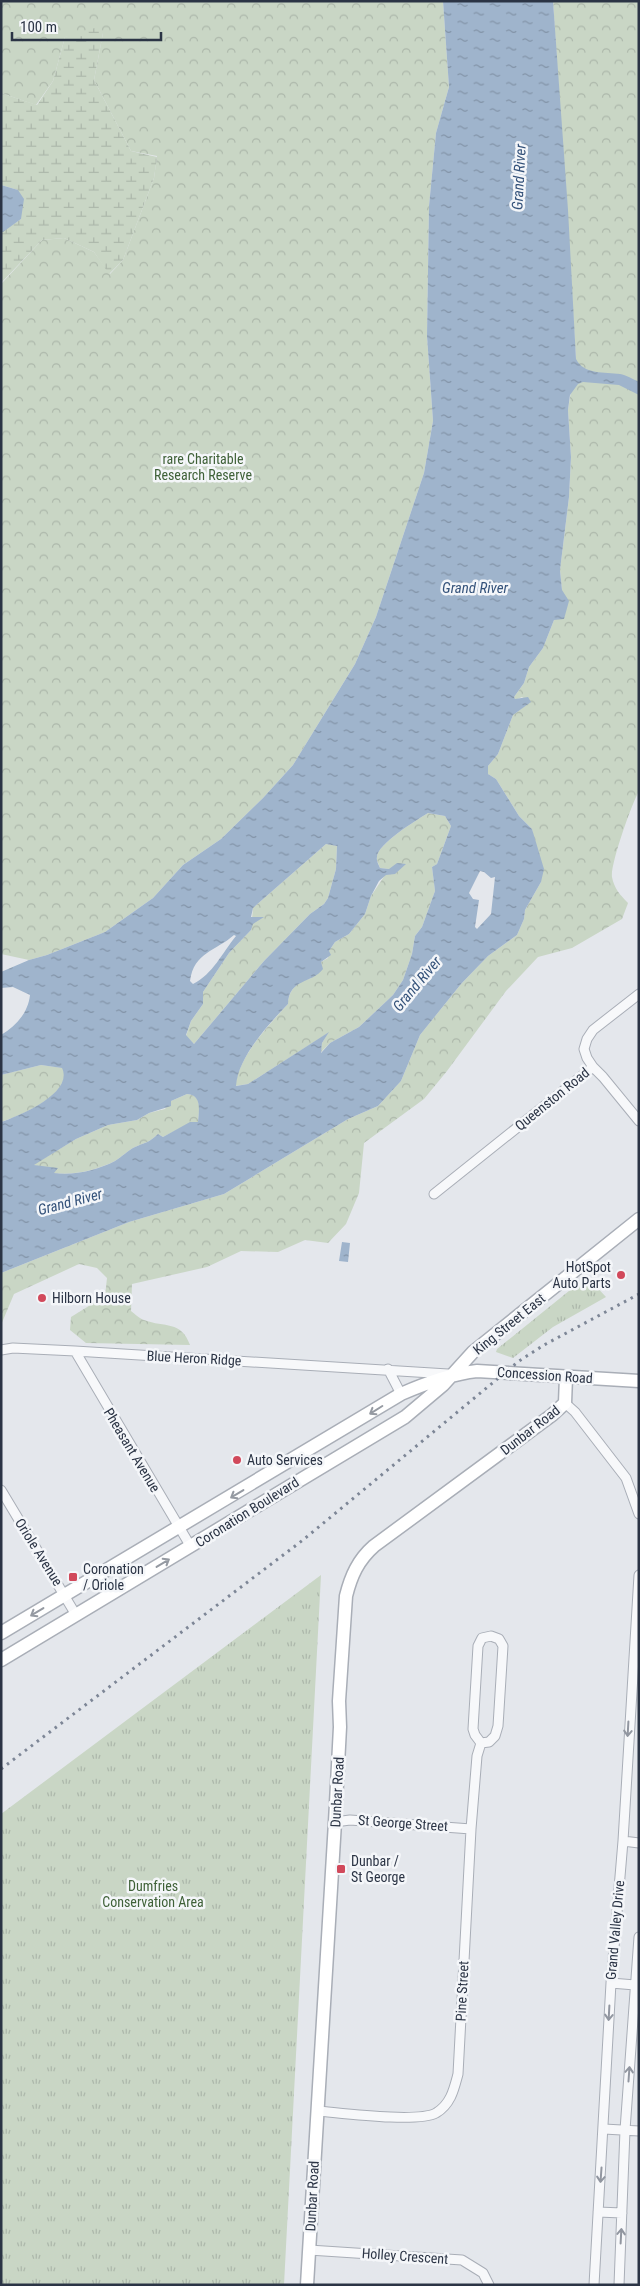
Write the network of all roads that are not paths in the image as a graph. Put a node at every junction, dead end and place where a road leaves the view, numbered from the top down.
1 (639, 994) edge
2 (593, 1067) junction
3 (639, 1121) edge
4 (434, 1194) dead end
5 (639, 1219) edge
6 (1, 1350) edge
7 (75, 1351) junction
8 (388, 1369) junction
9 (451, 1374) junction
10 (566, 1377) junction
11 (639, 1381) edge
12 (401, 1394) junction
13 (565, 1403) junction
14 (313, 1449) junction
15 (323, 1465) junction
16 (1, 1490) edge
17 (639, 1514) edge
18 (179, 1528) junction
19 (191, 1547) junction
20 (639, 1575) edge
21 (65, 1595) junction
22 (76, 1615) junction
23 (1, 1633) edge
24 (1, 1660) edge
25 (634, 1701) edge
26 (481, 1743) junction
27 (335, 1822) junction
28 (471, 1829) junction
29 (623, 1841) junction
30 (639, 1843) edge
31 (639, 1937) edge
32 (611, 1984) junction
33 (636, 1985) junction
34 (318, 2111) junction
35 (604, 2129) junction
36 (625, 2130) junction
37 (639, 2131) edge
38 (598, 2212) junction
39 (622, 2213) junction
40 (309, 2250) junction
41 (307, 2285) edge
42 (489, 2285) edge
43 (594, 2285) edge
44 (619, 2285) edge

1 - 2 street, Queenston Road
2 - 3 street
2 - 4 street, Queenston Road
5 - 9 main road, King Street East
6 - 7 street, Blue Heron Ridge
7 - 8 street, Blue Heron Ridge
7 - 18 street, Pheasant Avenue
8 - 9 street, Blue Heron Ridge
8 - 12 street
9 - 10 main road, Concession Road
9 - 12 main road, Coronation Boulevard
9 - 15 main road, Coronation Boulevard
10 - 11 main road, Concession Road
10 - 13 main road
12 -> 14 main road, Coronation Boulevard
13 - 17 street
13 - 27 main road, Dunbar Road
14 - 15 main road
14 -> 18 main road, Coronation Boulevard
15 - 19 main road, Coronation Boulevard
16 - 21 street, Oriole Avenue
18 - 19 street, Pheasant Avenue
18 - 21 main road, Coronation Boulevard
22 -> 19 main road, Coronation Boulevard
20 - 25 street, Grand Valley Drive
21 - 22 street, Oriole Avenue
21 -> 23 main road, Coronation Boulevard
22 - 24 main road, Coronation Boulevard
25 -> 29 street, Grand Valley Drive
26 - 26 street, Pine Street
26 - 28 street, Pine Street
27 - 28 street, St George Street
27 - 34 main road, Dunbar Road
28 - 34 street, Pine Street
29 - 30 street
29 - 32 street, Grand Valley Drive
31 - 33 street, Grand Valley Drive
32 - 33 street
32 -> 35 street, Grand Valley Drive
36 -> 33 street, Grand Valley Drive
34 - 40 main road, Dunbar Road
35 - 36 street
35 -> 38 street, Grand Valley Drive
36 - 37 street
36 - 39 street, Grand Valley Drive
38 - 39 street
38 - 43 street, Grand Valley Drive
44 -> 39 street, Grand Valley Drive
40 - 41 main road, Dunbar Road
40 - 42 street, Holley Crescent

